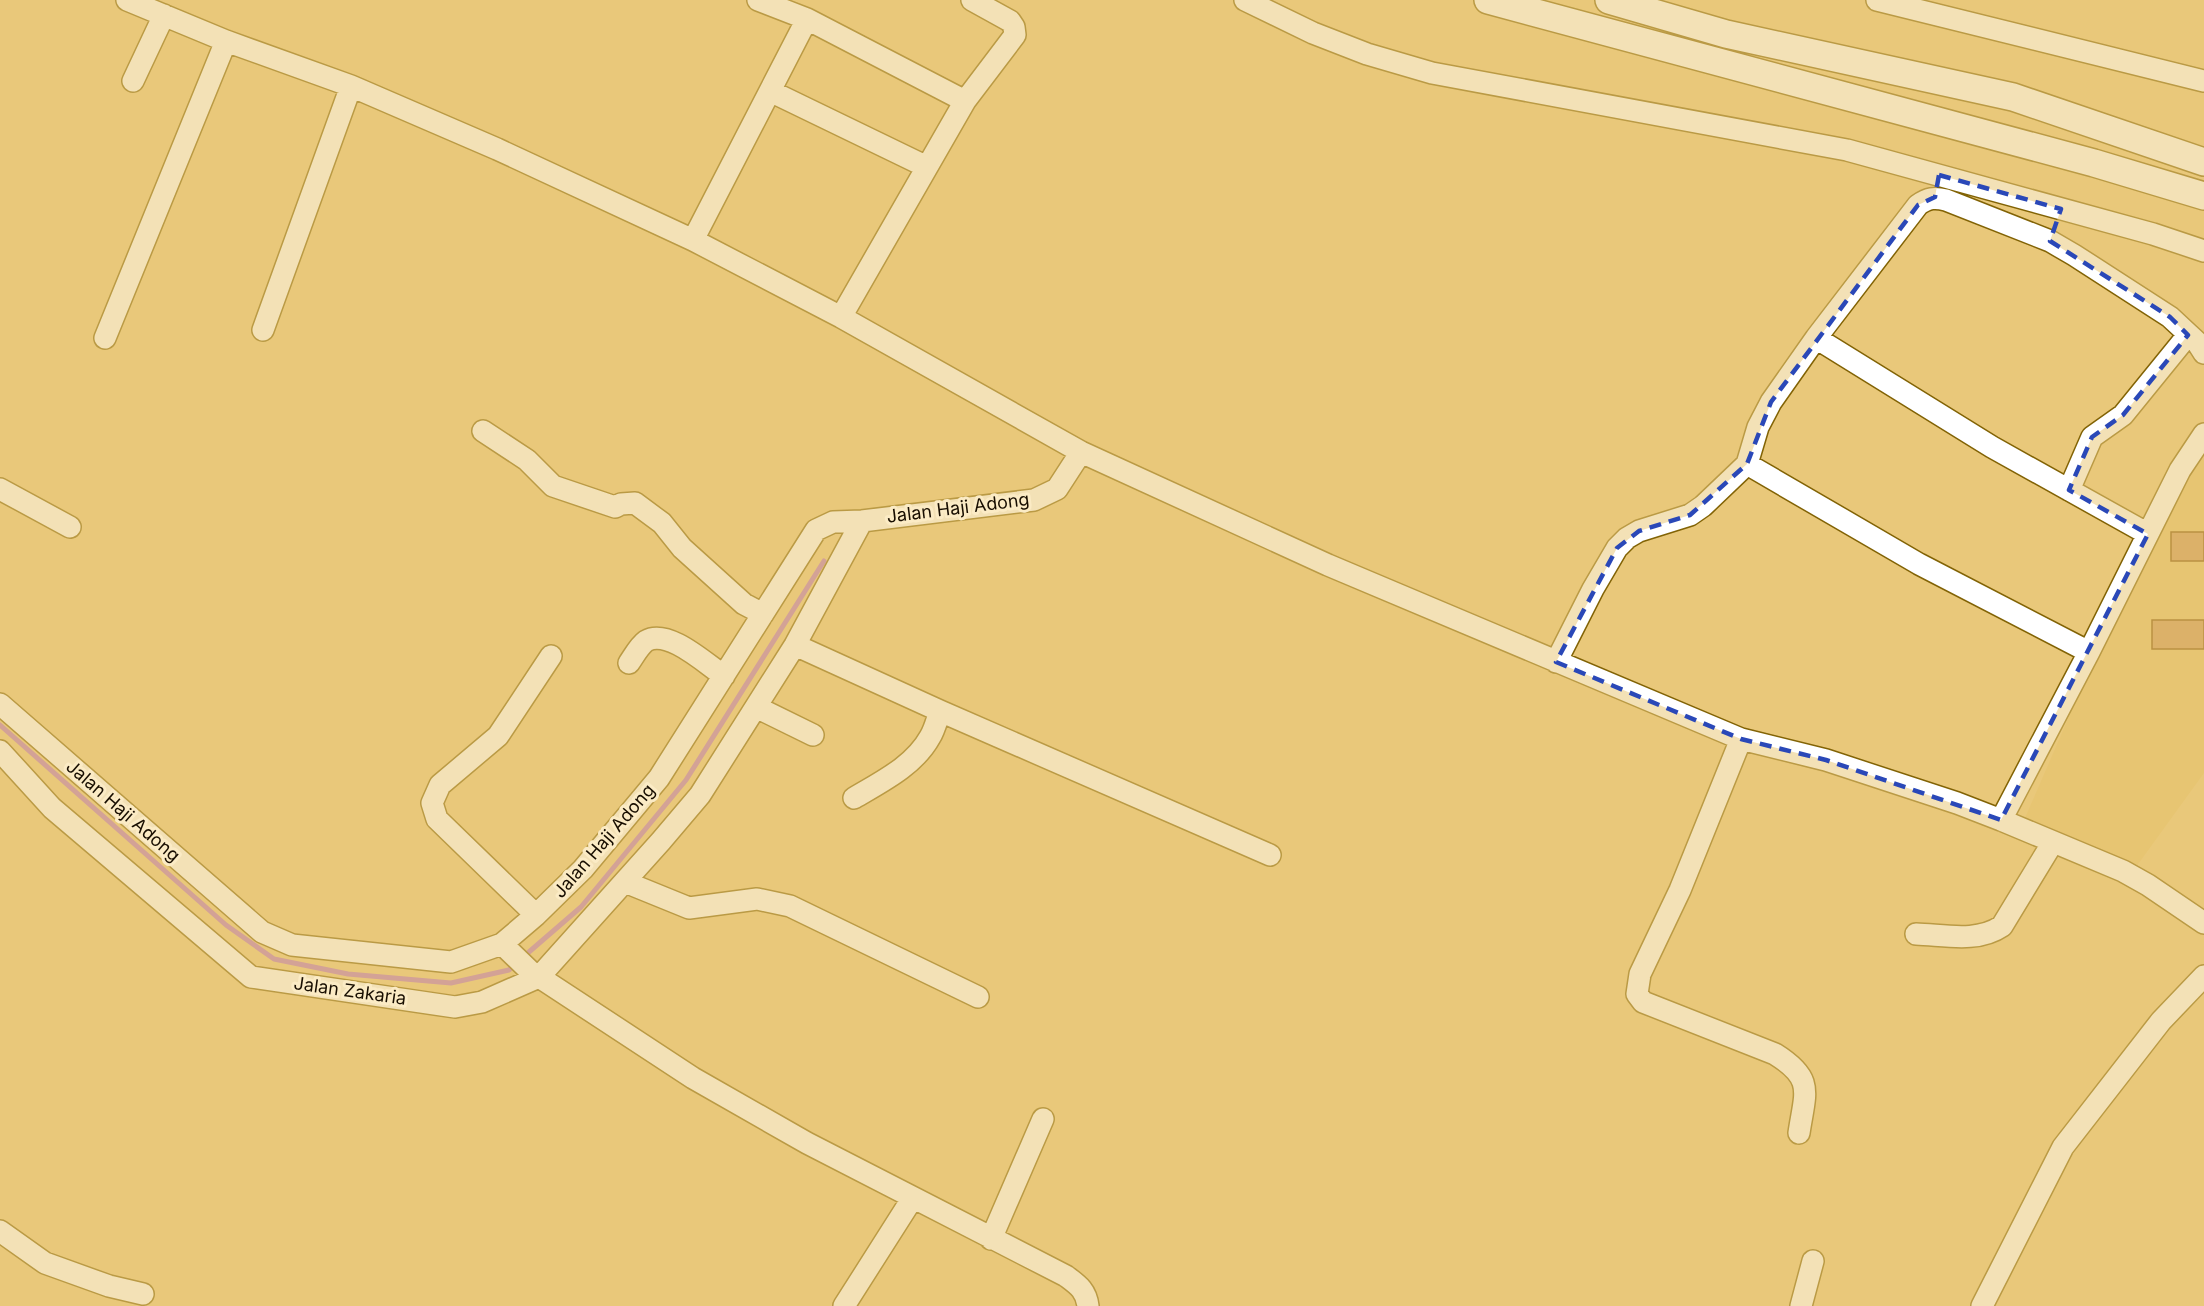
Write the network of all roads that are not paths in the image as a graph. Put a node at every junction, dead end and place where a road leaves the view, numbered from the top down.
1 (128, 0) edge
2 (758, 0) edge
3 (972, 0) edge
4 (1245, 0) edge
5 (1488, 0) edge
6 (1609, 0) edge
7 (1877, 0) edge
8 (164, 15) junction
9 (807, 19) junction
10 (226, 41) junction
11 (134, 81) dead end
12 (2204, 81) edge
13 (351, 86) junction
14 (770, 92) junction
15 (965, 101) junction
16 (2204, 162) edge
17 (927, 167) junction
18 (1939, 175) junction
19 (2204, 196) edge
20 (1935, 197) junction
21 (2061, 209) junction
22 (693, 240) junction
23 (2050, 241) junction
24 (2204, 251) edge
25 (841, 317) junction
26 (263, 330) dead end
27 (105, 338) dead end
28 (1816, 338) junction
29 (2198, 340) edge
30 (483, 431) dead end
31 (2204, 434) edge
32 (1081, 452) junction
33 (1747, 464) junction
34 (0, 489) edge
35 (2069, 490) junction
36 (862, 521) junction
37 (70, 527) dead end
38 (2148, 534) junction
39 (763, 614) junction
40 (795, 645) junction
41 (2089, 652) junction
42 (551, 656) dead end
43 (1556, 662) junction
44 (629, 663) dead end
45 (724, 676) junction
46 (0, 705) edge
47 (756, 707) junction
48 (940, 711) junction
49 (813, 735) dead end
50 (1741, 739) junction
51 (0, 751) edge
52 (854, 798) dead end
53 (2001, 820) junction
54 (2053, 842) junction
55 (1270, 855) dead end
56 (625, 882) junction
57 (536, 915) junction
58 (2204, 924) edge
59 (1917, 934) dead end
60 (506, 947) junction
61 (534, 974) junction
62 (2204, 976) edge
63 (978, 997) dead end
64 (1042, 1119) dead end
65 (1799, 1133) dead end
66 (912, 1199) junction
67 (0, 1231) edge
68 (991, 1239) junction
69 (1814, 1261) dead end
70 (143, 1294) dead end
71 (844, 1306) edge
72 (1088, 1306) edge
73 (1801, 1306) edge
74 (1982, 1306) edge

1 - 8 street
2 - 9 street
3 - 15 street
4 - 18 street
5 - 19 main road
6 - 16 main road
7 - 12 street
8 - 10 street
8 - 11 street
9 - 14 street
9 - 15 street
10 - 13 street
10 - 27 street
13 - 22 street
13 - 26 street
14 - 17 street
14 - 22 street
15 - 17 street
17 - 25 street
18 - 20 street
18 - 21 street
20 - 23 street
20 - 28 street
21 - 23 street
21 - 24 street
22 - 25 street
23 - 29 street
25 - 32 street
28 - 33 street
28 - 35 street
29 - 35 street
30 - 39 street
31 - 38 street
32 - 36 street, Jalan Haji Adong
32 - 43 street
33 - 41 street
33 - 43 street
34 - 37 street
35 - 38 street
36 - 39 street, Jalan Haji Adong
36 - 40 street, Jalan Zakaria
38 - 41 street
39 - 45 street, Jalan Haji Adong
40 - 47 street, Jalan Zakaria
40 - 48 street
41 - 53 street
42 - 57 street
43 - 50 street
44 - 45 street
45 - 57 street, Jalan Haji Adong
46 - 60 street, Jalan Haji Adong
47 - 49 street
47 - 56 street, Jalan Zakaria
48 - 52 street
48 - 55 street
50 - 53 street
50 - 65 street
51 - 61 street, Jalan Zakaria
53 - 54 street
54 - 58 street
54 - 59 street
56 - 61 street, Jalan Zakaria
56 - 63 street
57 - 60 street, Jalan Haji Adong
60 - 61 street
61 - 66 street
62 - 74 street
64 - 68 street
66 - 68 street
66 - 71 street
67 - 70 street
68 - 72 street
69 - 73 street

